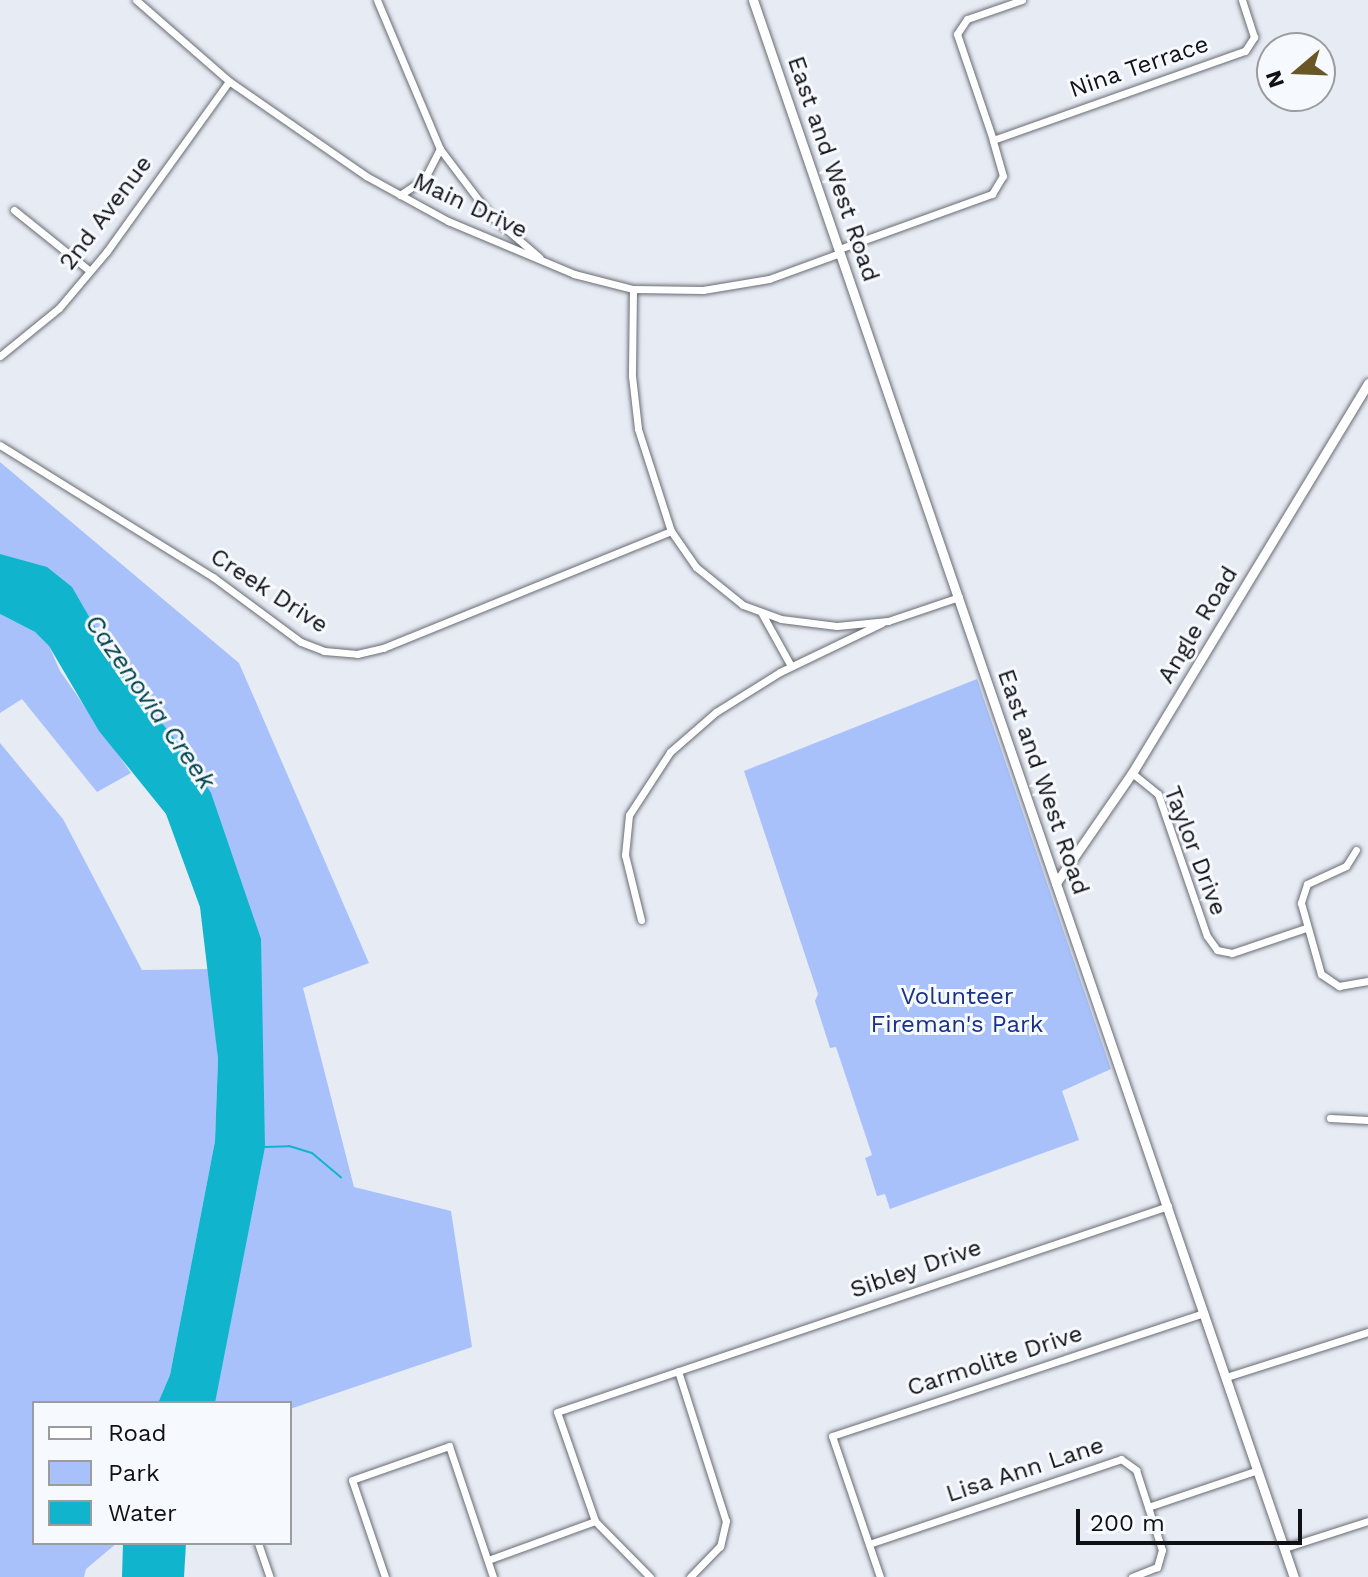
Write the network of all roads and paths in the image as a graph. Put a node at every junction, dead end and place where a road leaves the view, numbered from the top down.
1 (136, 0) edge
2 (377, 0) edge
3 (753, 0) edge
4 (1022, 0) edge
5 (1242, 0) edge
6 (229, 81) junction
7 (993, 140) junction
8 (440, 149) junction
9 (400, 195) junction
10 (14, 210) dead end
11 (840, 251) junction
12 (541, 258) junction
13 (90, 271) junction
14 (633, 289) junction
15 (0, 356) edge
16 (1368, 383) edge
17 (0, 445) edge
18 (671, 531) junction
19 (959, 597) junction
20 (761, 612) junction
21 (888, 621) junction
22 (791, 666) junction
23 (1132, 773) junction
24 (1356, 850) dead end
25 (1056, 883) junction
26 (641, 920) dead end
27 (1306, 928) junction
28 (1368, 981) edge
29 (1330, 1118) dead end
30 (1368, 1120) edge
31 (1168, 1206) junction
32 (1204, 1313) junction
33 (1368, 1332) edge
34 (678, 1371) junction
35 (1226, 1377) junction
36 (1258, 1470) junction
37 (1148, 1507) junction
38 (595, 1521) junction
39 (1368, 1521) edge
40 (869, 1544) junction
41 (259, 1545) edge
42 (1284, 1548) junction
43 (488, 1560) junction
44 (270, 1577) edge
45 (385, 1577) edge
46 (493, 1577) edge
47 (650, 1577) edge
48 (690, 1577) edge
49 (880, 1577) edge
50 (1132, 1577) edge
51 (1294, 1577) edge

1 - 6 street, Main Drive
2 - 8 street
3 - 11 street, East and West Road
4 - 7 street
5 - 7 street, Nina Terrace
6 - 9 street, Main Drive
6 - 13 street, 2nd Avenue
7 - 11 street
8 - 9 street
8 - 12 street
9 - 12 street, Main Drive
10 - 13 street
11 - 14 street, Main Drive
11 - 19 street, East and West Road
12 - 14 street, Main Drive
13 - 15 street, 2nd Avenue
14 - 18 street
16 - 23 street, Angle Road
17 - 18 street, Creek Drive
18 - 20 street
19 - 21 street
19 - 25 street, East and West Road
20 - 21 street
20 - 22 street
21 - 22 street
22 - 26 street
23 - 25 street, Angle Road
23 - 27 street, Taylor Drive
24 - 27 street
25 - 31 street, East and West Road
27 - 28 street
29 - 30 street
31 - 32 street, East and West Road
31 - 34 street, Sibley Drive
32 - 35 street, East and West Road
32 - 40 street, Carmolite Drive
33 - 35 street
34 - 38 street, Sibley Drive
34 - 48 street
35 - 36 street, East and West Road
36 - 37 street
36 - 42 street, East and West Road
37 - 40 street, Lisa Ann Lane
37 - 50 street
38 - 43 street
38 - 47 street
39 - 42 street
40 - 49 street
41 - 44 street
42 - 51 street, East and West Road
43 - 45 street
43 - 46 street

